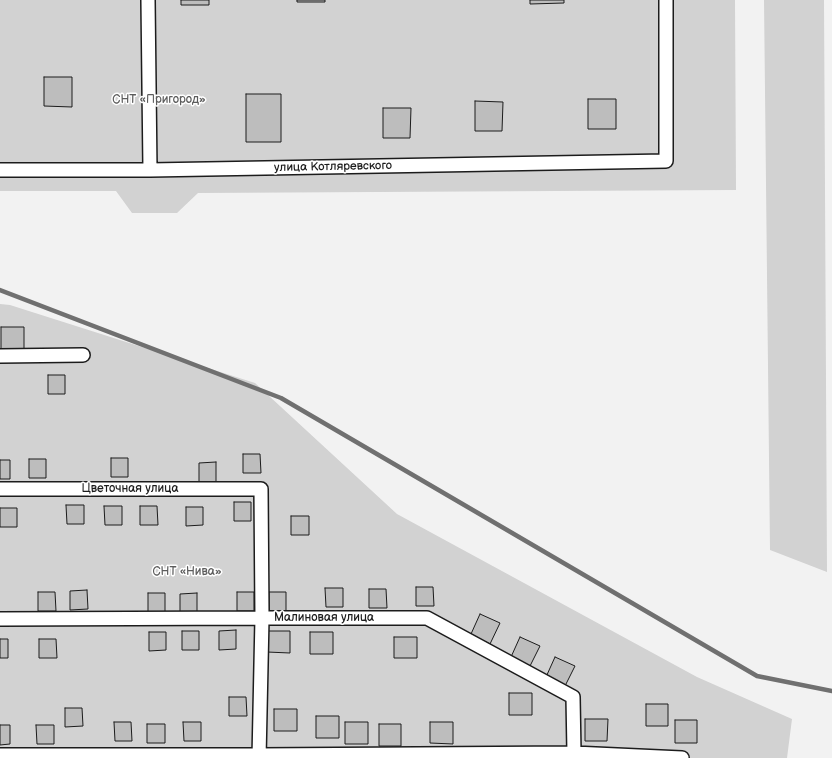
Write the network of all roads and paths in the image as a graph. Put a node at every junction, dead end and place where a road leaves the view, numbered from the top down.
1 (148, 0) edge
2 (666, 0) edge
3 (0, 170) edge
4 (150, 170) junction
5 (82, 355) dead end
6 (0, 356) edge
7 (0, 489) edge
8 (262, 618) junction
9 (0, 619) edge
10 (574, 752) junction
11 (0, 755) edge
12 (259, 756) edge
13 (682, 758) edge

1 - 4 street
2 - 4 street, улица Котляревского
3 - 4 street, улица Котляревского
5 - 6 street
7 - 8 street, Цветочная улица
8 - 9 street, Малиновая улица
8 - 10 street, Малиновая улица
8 - 12 street
10 - 12 street
10 - 13 street
11 - 12 street

